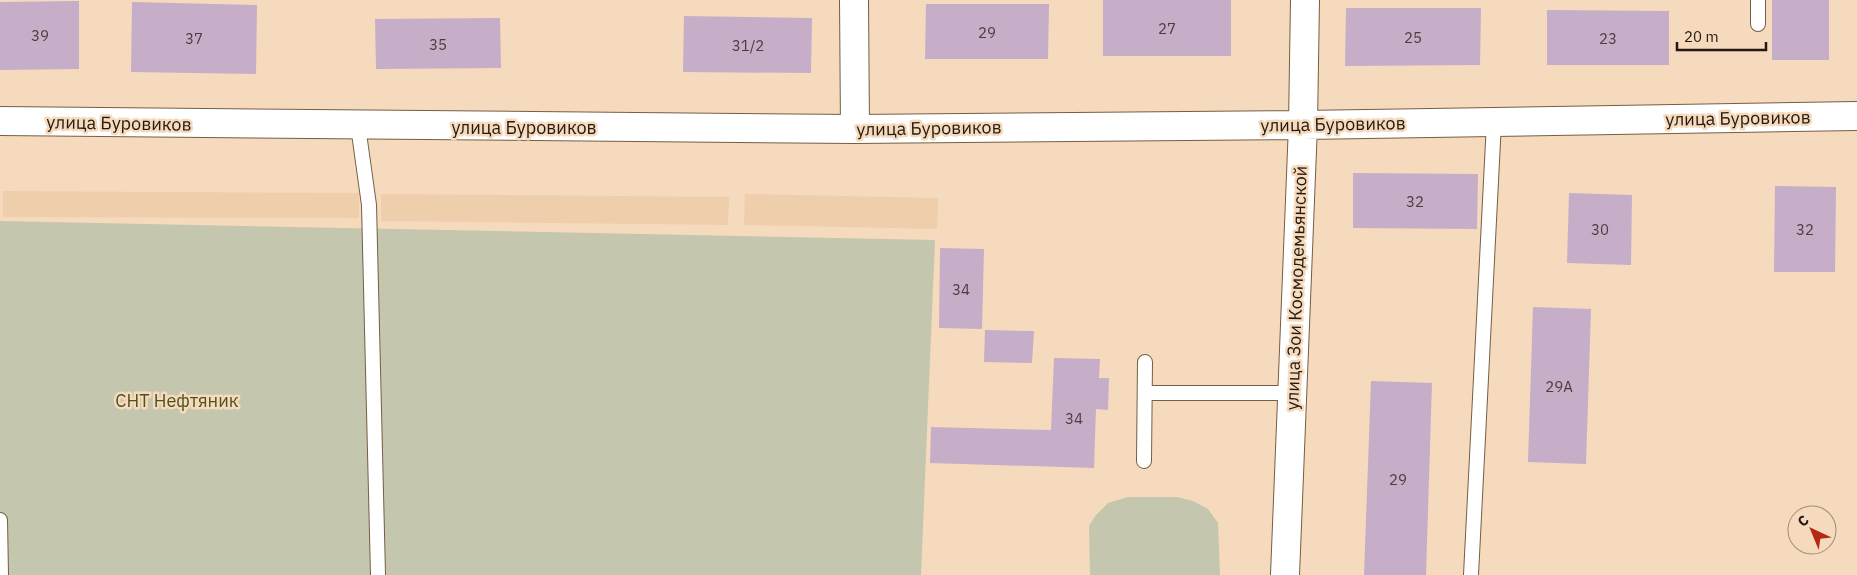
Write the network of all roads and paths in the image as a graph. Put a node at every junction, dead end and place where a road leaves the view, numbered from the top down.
1 (854, 0) edge
2 (1305, 0) edge
3 (1758, 0) edge
4 (1758, 24) dead end
5 (1857, 116) edge
6 (0, 122) edge
7 (1494, 122) junction
8 (1303, 125) junction
9 (358, 126) junction
10 (856, 129) junction
11 (1145, 362) dead end
12 (1145, 393) junction
13 (1292, 393) junction
14 (1144, 460) dead end
15 (0, 520) edge
16 (1, 575) edge
17 (378, 575) edge
18 (1285, 575) edge
19 (1471, 575) edge

1 - 10 street
2 - 8 street, улица Зои Космодемьянской
3 - 4 lane
5 - 7 street, улица Буровиков
6 - 9 street, улица Буровиков
7 - 8 street, улица Буровиков
7 - 19 lane
8 - 10 street, улица Буровиков
8 - 13 street, улица Зои Космодемьянской
9 - 10 street, улица Буровиков
9 - 17 lane
11 - 12 lane
12 - 13 lane
12 - 14 lane
13 - 18 street, улица Зои Космодемьянской
15 - 16 lane

